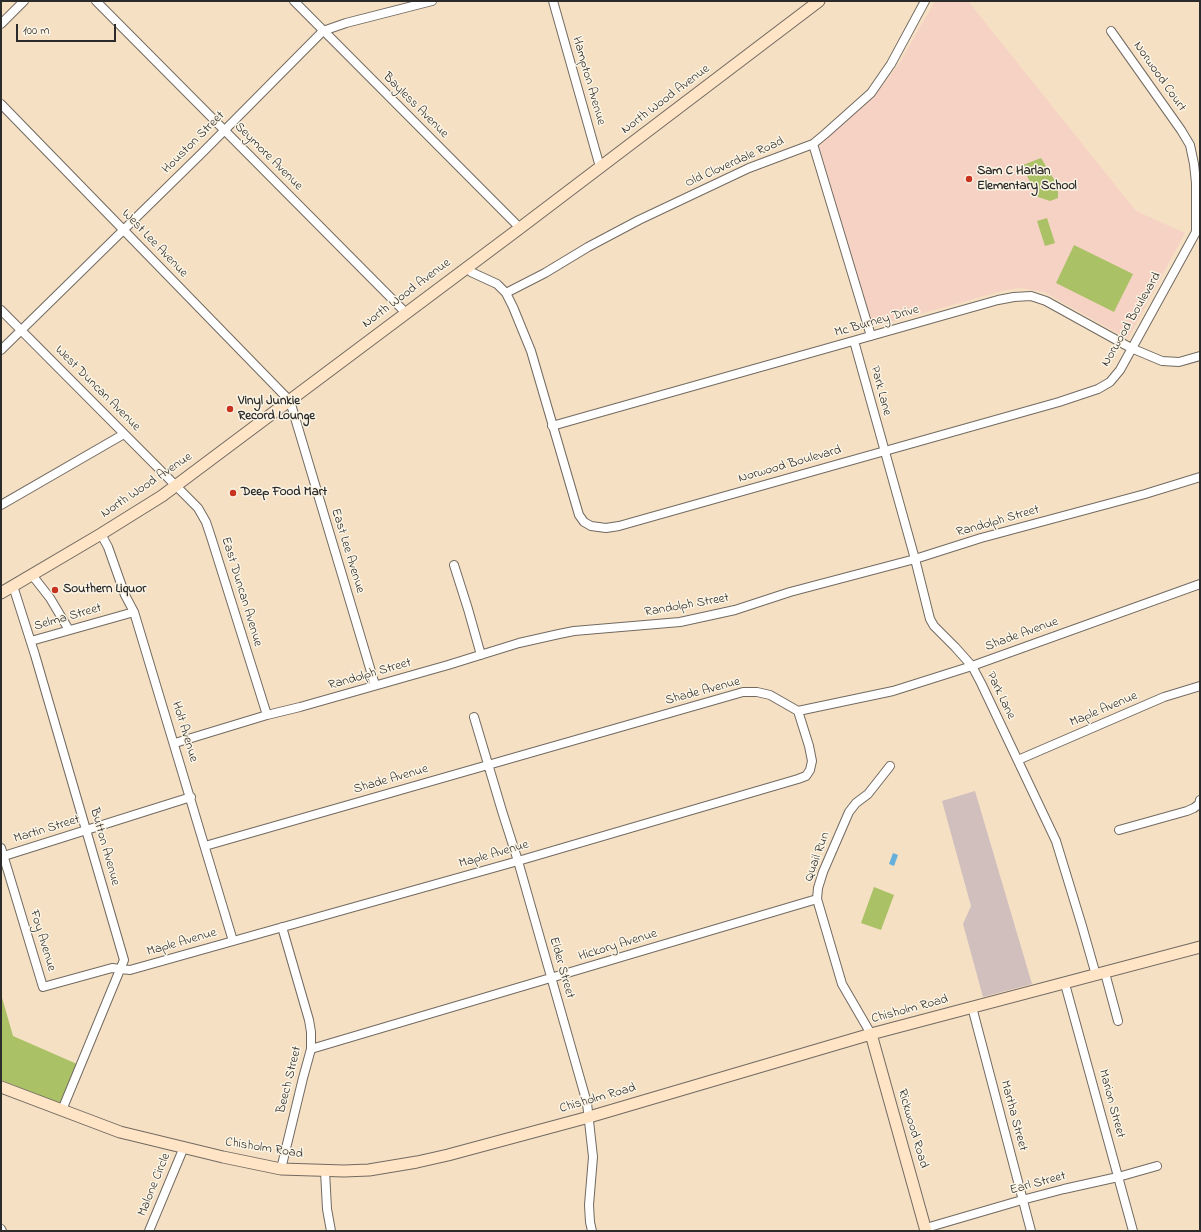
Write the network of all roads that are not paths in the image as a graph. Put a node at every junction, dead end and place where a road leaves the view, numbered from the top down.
1 (24, 1) edge
2 (96, 1) edge
3 (294, 1) edge
4 (432, 1) edge
5 (553, 1) edge
6 (819, 1) edge
7 (925, 1) edge
8 (1, 24) edge
9 (324, 31) junction
10 (1111, 32) dead end
11 (1, 104) edge
12 (224, 130) junction
13 (813, 144) junction
14 (600, 167) junction
15 (520, 228) junction
16 (124, 230) junction
17 (1198, 231) edge
18 (466, 267) junction
19 (506, 293) junction
20 (1, 310) edge
21 (406, 313) junction
22 (22, 331) junction
23 (871, 336) junction
24 (854, 341) junction
25 (1131, 348) junction
26 (1, 350) edge
27 (1200, 356) edge
28 (290, 401) junction
29 (552, 426) junction
30 (124, 434) junction
31 (885, 451) junction
32 (1200, 477) edge
33 (176, 485) junction
34 (1, 505) edge
35 (101, 534) junction
36 (915, 559) junction
37 (454, 565) dead end
38 (32, 575) junction
39 (1200, 584) edge
40 (13, 586) junction
41 (1, 593) edge
42 (134, 612) junction
43 (69, 630) junction
44 (31, 641) junction
45 (481, 655) junction
46 (972, 666) junction
47 (375, 686) junction
48 (1200, 686) edge
49 (798, 711) junction
50 (267, 715) junction
51 (474, 717) dead end
52 (175, 743) junction
53 (1018, 760) junction
54 (488, 764) junction
55 (890, 766) dead end
56 (191, 797) junction
57 (1200, 800) edge
58 (87, 830) junction
59 (1119, 830) dead end
60 (205, 846) junction
61 (2, 854) edge
62 (518, 861) junction
63 (817, 899) junction
64 (282, 927) junction
65 (233, 941) junction
66 (1200, 947) edge
67 (121, 969) junction
68 (1100, 974) junction
69 (552, 979) junction
70 (1065, 984) junction
71 (972, 1007) junction
72 (1118, 1021) dead end
73 (871, 1034) junction
74 (311, 1049) junction
75 (1, 1087) edge
76 (62, 1110) junction
77 (589, 1117) junction
78 (184, 1147) junction
79 (1157, 1166) dead end
80 (281, 1169) junction
81 (325, 1171) junction
82 (1118, 1177) junction
83 (1022, 1200) junction
84 (926, 1230) edge
85 (149, 1231) edge
86 (331, 1231) edge
87 (592, 1231) edge
88 (1031, 1231) edge
89 (1133, 1231) edge

1 - 8 street
2 - 12 street, Seymore Avenue
3 - 9 street, Bayless Avenue
4 - 9 street, Houston Street
5 - 14 street, Hampton Avenue
6 - 14 main road, North Wood Avenue
7 - 13 street, Old Cloverdale Road
9 - 12 street, Houston Street
9 - 15 street, Bayless Avenue
10 - 17 street, Norwood Court
11 - 16 street, West Lee Avenue
12 - 16 street, Houston Street
12 - 21 street, Seymore Avenue
13 - 19 street, Old Cloverdale Road
13 - 23 street
14 - 15 main road, North Wood Avenue
15 - 18 main road, North Wood Avenue
16 - 22 street, Houston Street
16 - 28 street, West Lee Avenue
17 - 25 street, Norwood Boulevard
18 - 19 street, Norwood Boulevard
18 - 21 main road, North Wood Avenue
19 - 29 street, Norwood Boulevard
20 - 22 street, West Duncan Avenue
21 - 28 main road, North Wood Avenue
22 - 26 street, Houston Street
22 - 30 street, West Duncan Avenue
23 - 24 street, Mc Burney Drive
23 - 25 street, Mc Burney Drive
24 - 29 street, Mc Burney Drive
24 - 31 street, Park Lane
25 - 27 street, Mc Burney Drive
25 - 31 street, Norwood Boulevard
28 - 33 main road, North Wood Avenue
28 - 47 street, East Lee Avenue
29 - 31 street, Norwood Boulevard
30 - 33 street, West Duncan Avenue
30 - 34 street
31 - 36 street, Park Lane
32 - 36 street, Randolph Street
33 - 35 main road, North Wood Avenue
33 - 50 street, East Duncan Avenue
35 - 38 main road, North Wood Avenue
35 - 42 street, Holt Avenue
36 - 45 street, Randolph Street
36 - 46 street, Park Lane
37 - 45 street
38 - 40 main road, North Wood Avenue
38 - 43 street
39 - 46 street, Shade Avenue
40 - 41 main road, North Wood Avenue
40 - 44 street, Button Avenue
42 - 43 street, Selma Street
42 - 52 street, Holt Avenue
43 - 44 street, Selma Street
44 - 58 street, Button Avenue
45 - 47 street, Randolph Street
46 - 49 street, Shade Avenue
46 - 53 street, Park Lane
47 - 50 street, Randolph Street
48 - 53 street, Maple Avenue
49 - 54 street, Shade Avenue
49 - 62 street, Maple Avenue
50 - 52 street, Randolph Street
51 - 54 street, Elder Street
52 - 56 street, Holt Avenue
53 - 68 street, Park Lane
54 - 60 street, Shade Avenue
54 - 62 street, Elder Street
55 - 63 street, Quail Run
56 - 58 street, Martin Street
56 - 60 street, Holt Avenue
57 - 59 street
58 - 61 street, Martin Street
58 - 67 street, Button Avenue
60 - 65 street, Holt Avenue
61 - 67 street, Foy Avenue
62 - 64 street, Maple Avenue
62 - 69 street, Elder Street
63 - 69 street, Hickory Avenue
63 - 73 street, Quail Run
64 - 65 street, Maple Avenue
64 - 74 street, Beech Street
65 - 67 street, Maple Avenue
66 - 68 main road, Chisholm Road
67 - 76 street, Button Avenue
68 - 70 main road, Chisholm Road
68 - 72 street, Park Lane
69 - 74 street, Hickory Avenue
69 - 77 street, Elder Street
70 - 71 main road, Chisholm Road
70 - 82 street, Marion Street
71 - 73 main road, Chisholm Road
71 - 83 street, Martha Street
73 - 77 main road, Chisholm Road
73 - 84 main road, Rickwood Road
74 - 80 street, Beech Street
75 - 76 main road, Chisholm Road
76 - 78 main road, Chisholm Road
77 - 81 main road, Chisholm Road
77 - 87 street, Elder Street
78 - 80 main road, Chisholm Road
78 - 85 street, Malone Circle
79 - 82 street, Earl Street
80 - 81 main road, Chisholm Road
81 - 86 street
82 - 83 street, Earl Street
82 - 89 street, Marion Street
83 - 84 street, Earl Street
83 - 88 street, Martha Street

